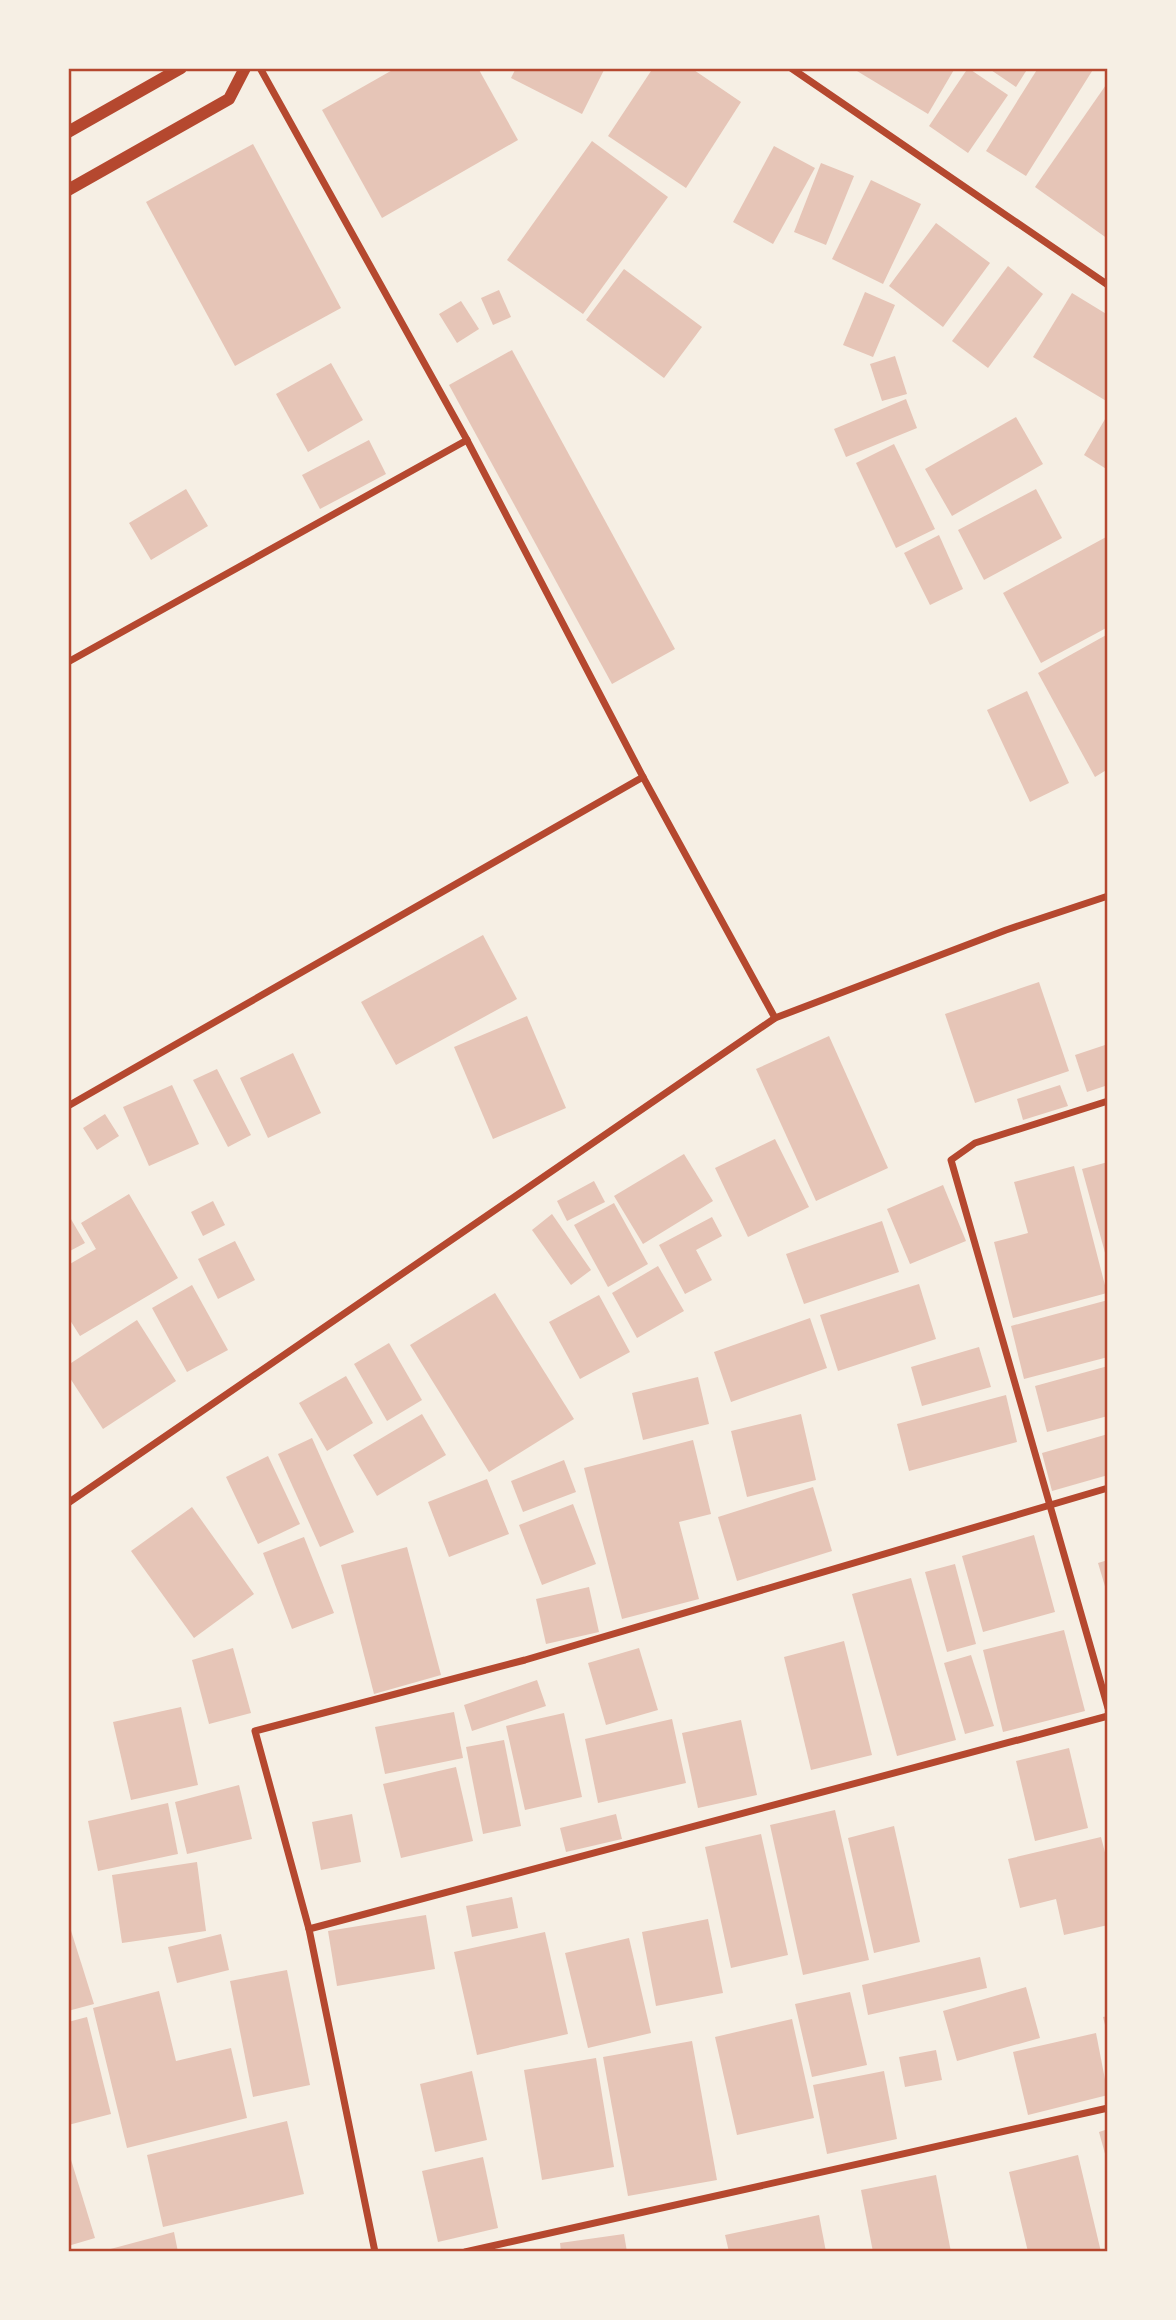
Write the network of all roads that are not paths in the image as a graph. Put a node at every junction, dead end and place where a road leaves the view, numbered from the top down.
1 (181, 68) edge
2 (245, 68) edge
3 (260, 68) edge
4 (791, 68) edge
5 (68, 132) edge
6 (68, 190) edge
7 (1108, 285) edge
8 (467, 440) junction
9 (68, 662) edge
10 (643, 778) junction
11 (1108, 897) edge
12 (775, 1018) junction
13 (1108, 1101) edge
14 (68, 1106) edge
15 (1108, 1488) edge
16 (68, 1503) edge
17 (1047, 1504) junction
18 (1108, 1708) edge
19 (1108, 1716) edge
20 (309, 1928) junction
21 (1108, 2108) edge
22 (374, 2252) edge
23 (465, 2252) edge

1 - 5 street
2 - 6 street
3 - 8 street
4 - 7 street
8 - 9 street
8 - 10 street
10 - 12 street
10 - 14 street
11 - 12 street
12 - 16 street
13 - 17 street
15 - 17 street
17 - 18 street
17 - 20 street
19 - 20 street
20 - 22 street
21 - 23 street

